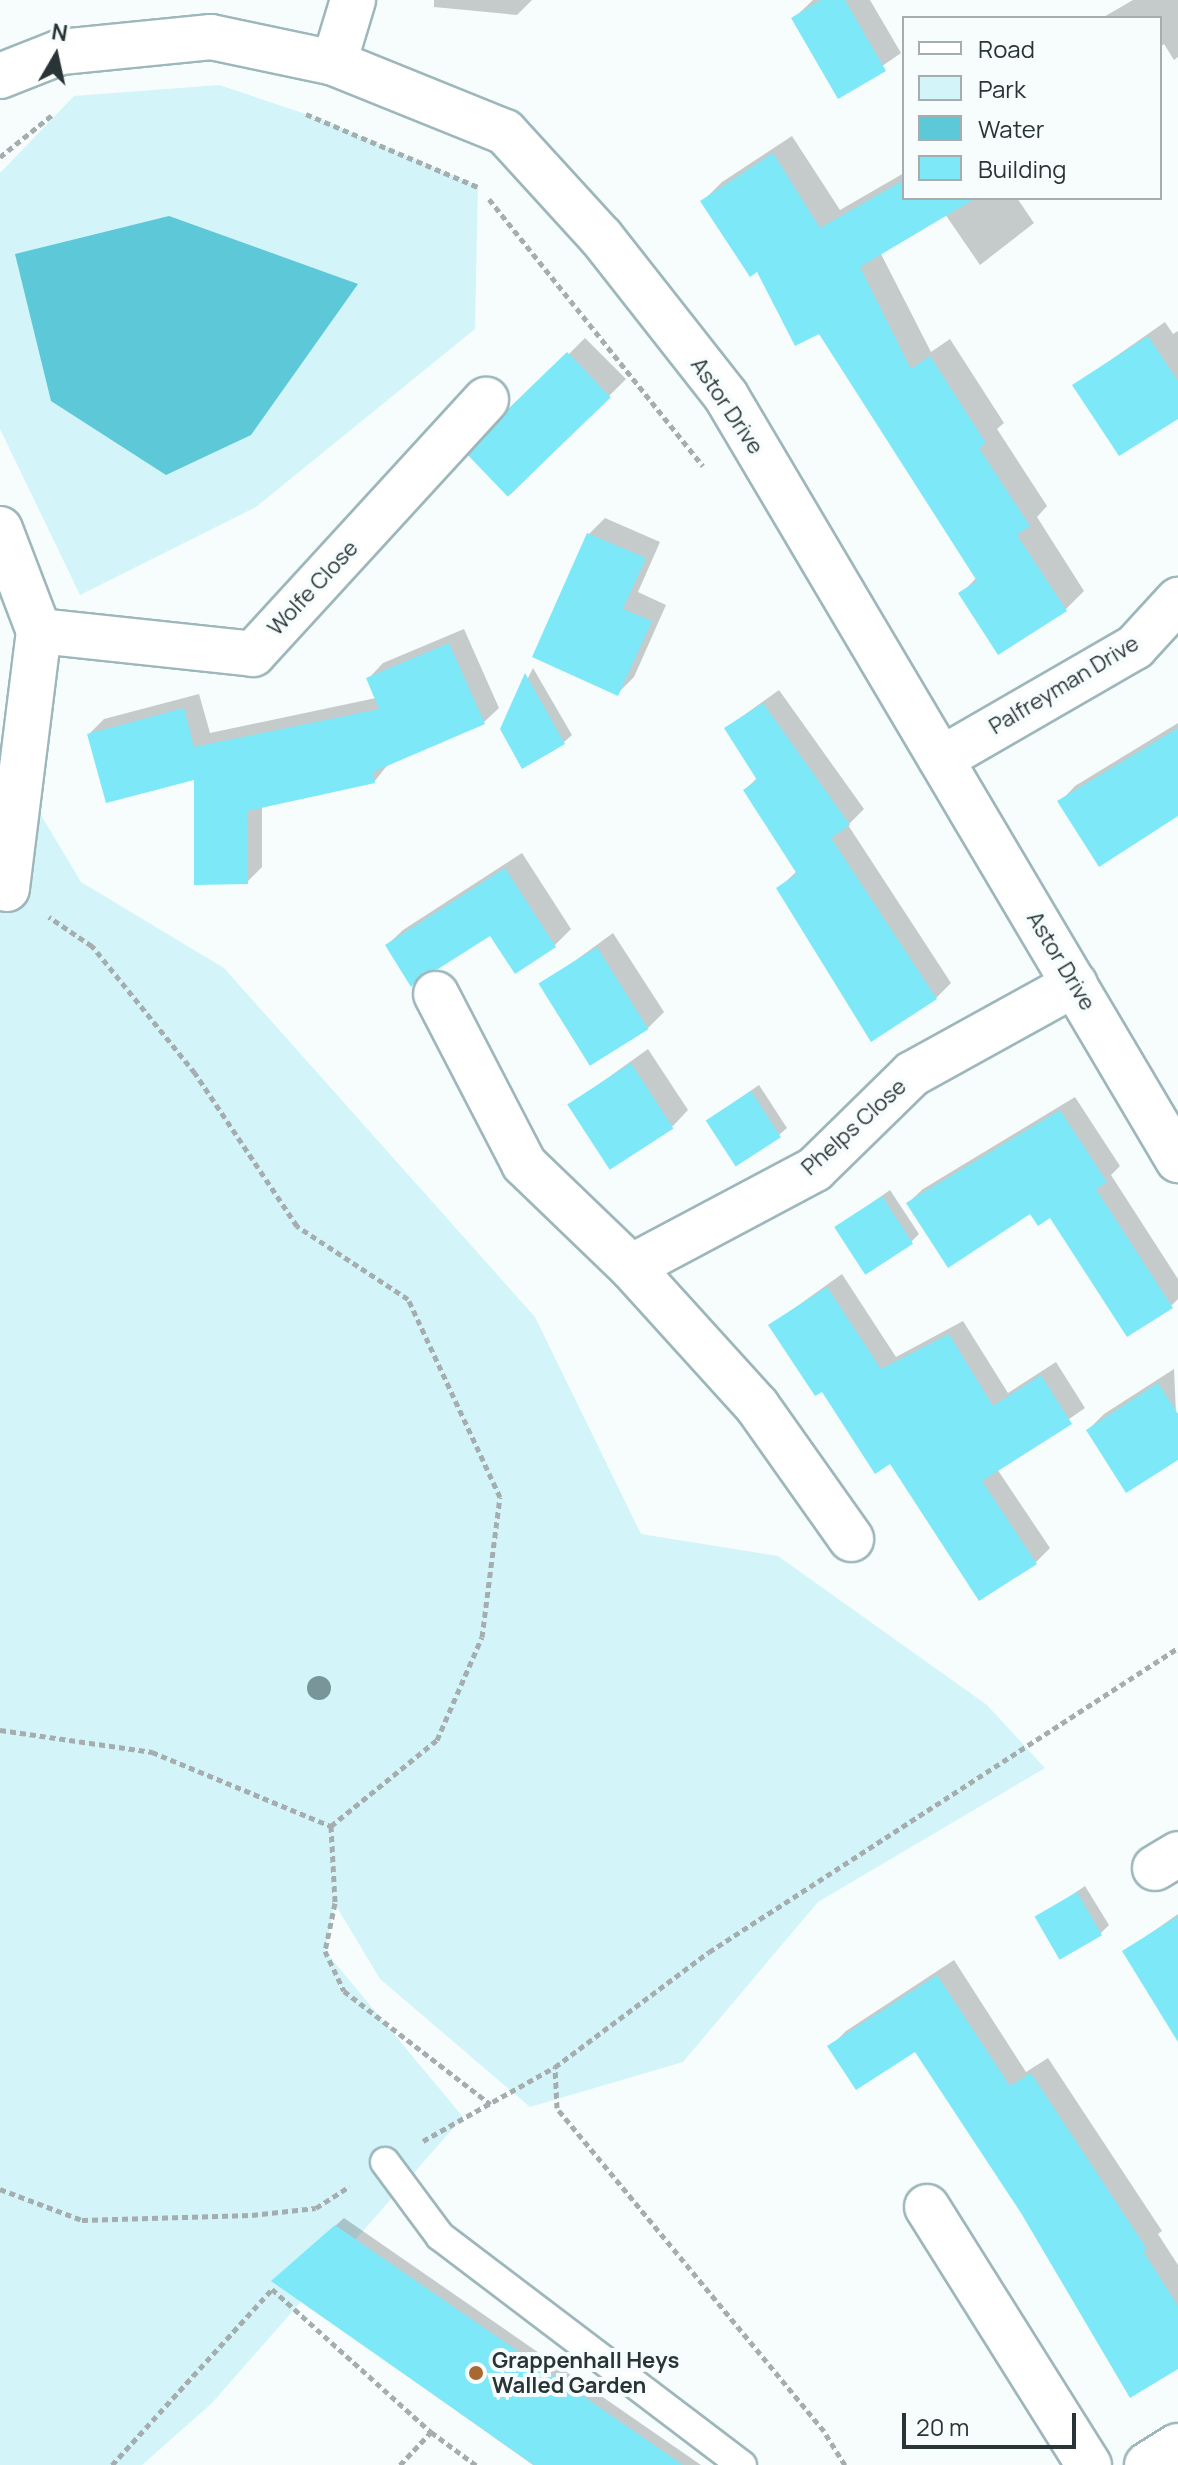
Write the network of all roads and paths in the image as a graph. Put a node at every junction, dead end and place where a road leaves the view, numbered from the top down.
1 (353, 0) edge
2 (334, 63) junction
3 (0, 76) edge
4 (64, 104) dead end
5 (290, 109) dead end
6 (0, 157) edge
7 (486, 400) dead end
8 (766, 464) junction
9 (0, 529) edge
10 (1178, 600) edge
11 (39, 631) junction
12 (941, 759) junction
13 (7, 889) joint
14 (1075, 984) junction
15 (436, 994) dead end
16 (1178, 1160) edge
17 (631, 1267) junction
18 (851, 1539) dead end
19 (1178, 1648) edge
20 (0, 1730) edge
21 (331, 1826) junction
22 (555, 2067) junction
23 (490, 2104) junction
24 (385, 2162) junction
25 (0, 2189) edge
26 (927, 2207) dead end
27 (431, 2432) junction
28 (1178, 2446) edge
29 (112, 2465) edge
30 (400, 2465) edge
31 (476, 2465) edge
32 (742, 2465) edge
33 (845, 2465) edge
34 (1089, 2465) edge
35 (1147, 2465) edge

1 - 2 street
2 - 3 street, Astor Drive
2 - 8 street, Astor Drive
4 - 6 path
5 - 8 path
7 - 11 street, Wolfe Close
8 - 12 street, Astor Drive
9 - 11 street
10 - 12 street, Palfreyman Drive
11 - 13 street
12 - 14 street, Astor Drive
13 - 21 path
14 - 16 street, Astor Drive
14 - 17 street, Phelps Close
15 - 17 street
17 - 18 street
19 - 22 path
20 - 21 path
21 - 23 path
22 - 23 path
22 - 33 path
23 - 24 path
24 - 25 path
24 - 32 lane
26 - 34 street
27 - 29 path
27 - 30 path
27 - 31 path
28 - 35 street

